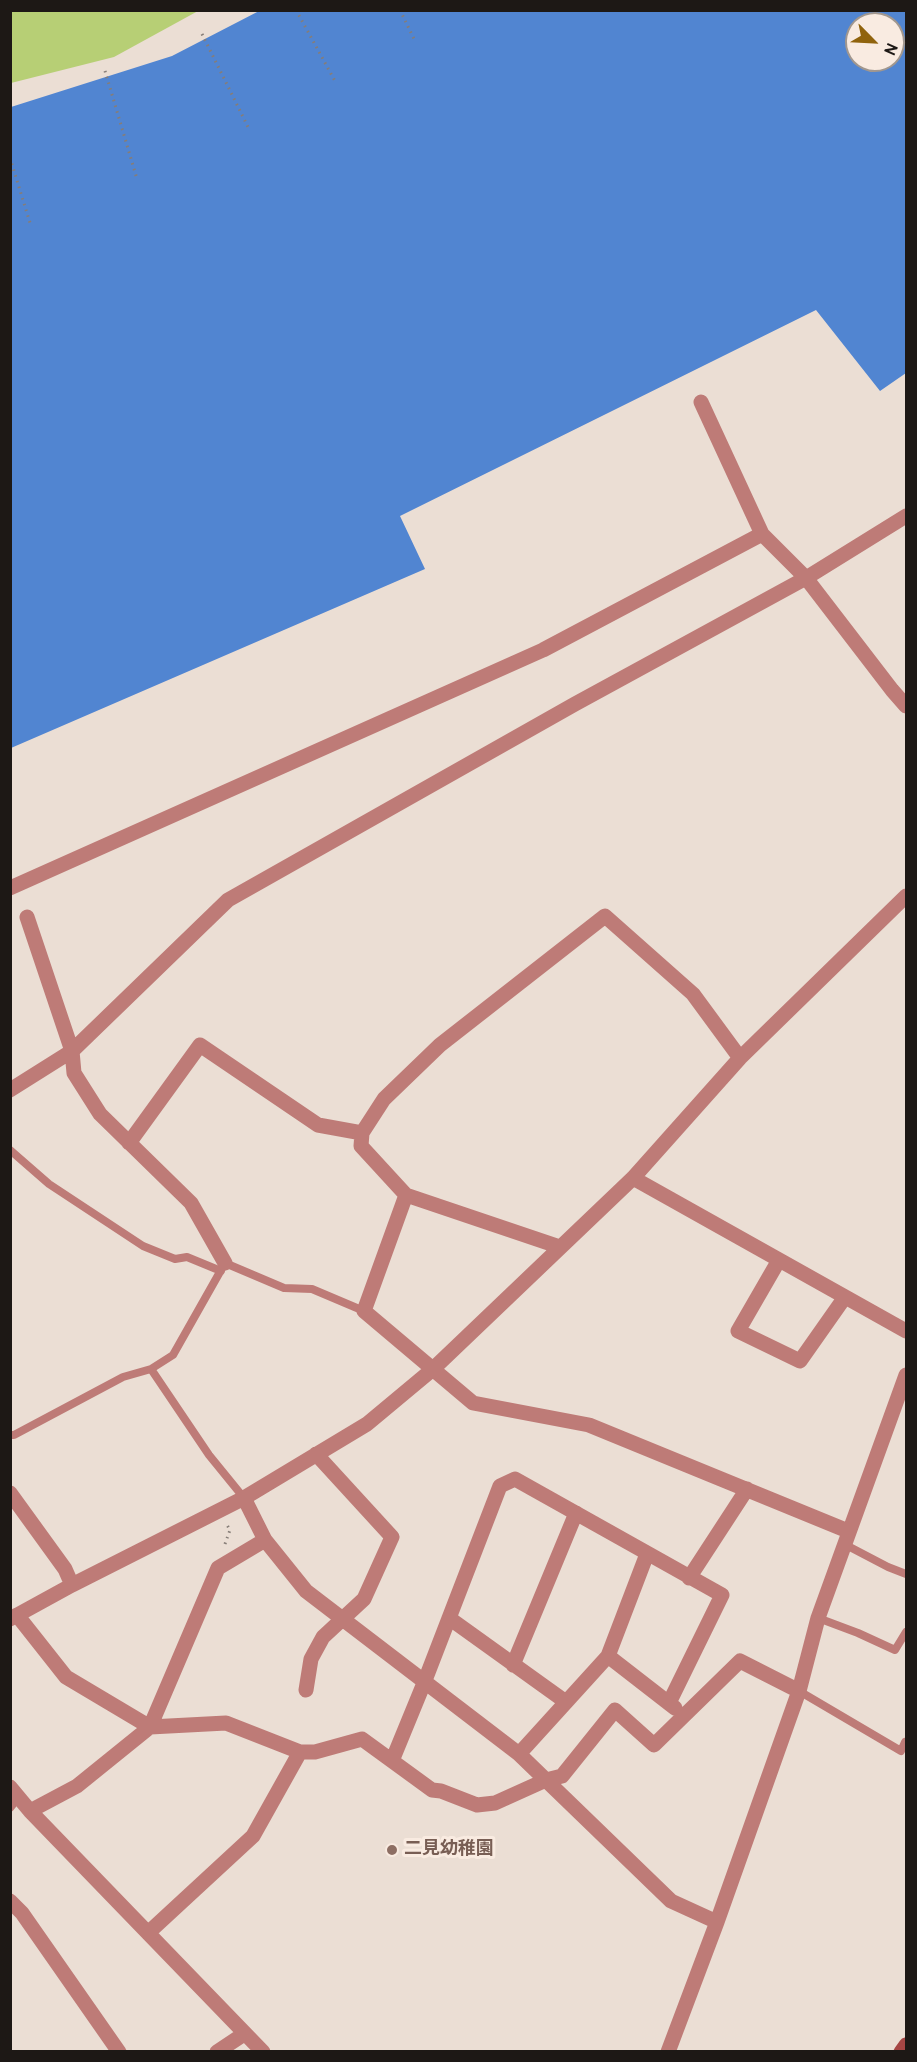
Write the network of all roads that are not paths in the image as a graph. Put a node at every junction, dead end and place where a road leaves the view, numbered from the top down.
1 (700, 402) dead end
2 (906, 516) edge
3 (762, 534) junction
4 (806, 578) junction
5 (906, 706) edge
6 (10, 888) edge
7 (906, 896) edge
8 (27, 917) dead end
9 (72, 1051) junction
10 (740, 1058) junction
11 (10, 1090) edge
12 (362, 1133) junction
13 (129, 1143) junction
14 (10, 1150) edge
15 (633, 1178) junction
16 (406, 1195) junction
17 (560, 1247) junction
18 (779, 1260) junction
19 (223, 1267) junction
20 (845, 1297) junction
21 (364, 1311) junction
22 (906, 1331) edge
23 (151, 1369) junction
24 (433, 1369) junction
25 (906, 1375) edge
26 (10, 1436) edge
27 (316, 1454) junction
28 (747, 1489) junction
29 (10, 1492) edge
30 (244, 1498) junction
31 (576, 1513) junction
32 (846, 1538) junction
33 (265, 1540) junction
34 (647, 1554) junction
35 (906, 1574) edge
36 (689, 1578) junction
37 (72, 1585) junction
38 (13, 1614) edge
39 (449, 1618) junction
40 (818, 1618) junction
41 (343, 1619) junction
42 (906, 1632) edge
43 (608, 1656) junction
44 (513, 1665) junction
45 (424, 1683) junction
46 (306, 1690) dead end
47 (799, 1691) junction
48 (566, 1702) junction
49 (669, 1703) junction
50 (685, 1715) junction
51 (150, 1727) junction
52 (906, 1741) edge
53 (300, 1752) junction
54 (519, 1754) junction
55 (392, 1761) junction
56 (546, 1780) junction
57 (13, 1797) edge
58 (30, 1811) junction
59 (10, 1901) edge
60 (717, 1922) junction
61 (148, 1934) junction
62 (244, 2034) junction
63 (906, 2045) edge
64 (119, 2052) edge
65 (217, 2052) edge
66 (263, 2052) edge
67 (668, 2052) edge
68 (901, 2052) edge

1 - 3 street
2 - 4 street
3 - 4 street
3 - 6 street
4 - 5 street
4 - 9 street
7 - 10 street
8 - 9 street
9 - 11 street
9 - 13 street
10 - 12 street
10 - 15 street
12 - 13 street
12 - 16 street
13 - 19 street
14 - 19 lane
15 - 17 street
15 - 18 street
16 - 17 street
16 - 21 street
17 - 24 street
18 - 20 street
18 - 20 street
19 - 21 lane
19 - 23 lane
20 - 22 street
21 - 24 street
23 - 26 lane
23 - 30 lane
24 - 27 street
24 - 28 street
25 - 32 street
27 - 30 street
27 - 41 street
28 - 32 street
28 - 36 street
29 - 37 street
30 - 33 street
30 - 37 street
31 - 34 street
31 - 39 street
31 - 44 street
32 - 35 lane
32 - 40 street
33 - 41 street
33 - 51 street
34 - 36 street
34 - 43 street
36 - 49 street
37 - 38 street
38 - 51 street
39 - 44 street
39 - 45 street
40 - 42 lane
40 - 47 street
41 - 45 street
41 - 46 street
43 - 48 street
43 - 49 street
44 - 48 street
45 - 54 street
45 - 55 street
47 - 50 street
47 - 52 lane
47 - 60 street
48 - 54 street
49 - 50 street
50 - 56 street
51 - 53 street
51 - 58 street
53 - 55 street
53 - 61 street
54 - 56 street
55 - 56 street
56 - 60 street
57 - 58 street
58 - 61 street
59 - 64 street
60 - 67 street
61 - 62 street
62 - 65 street
62 - 66 street
63 - 68 main road

